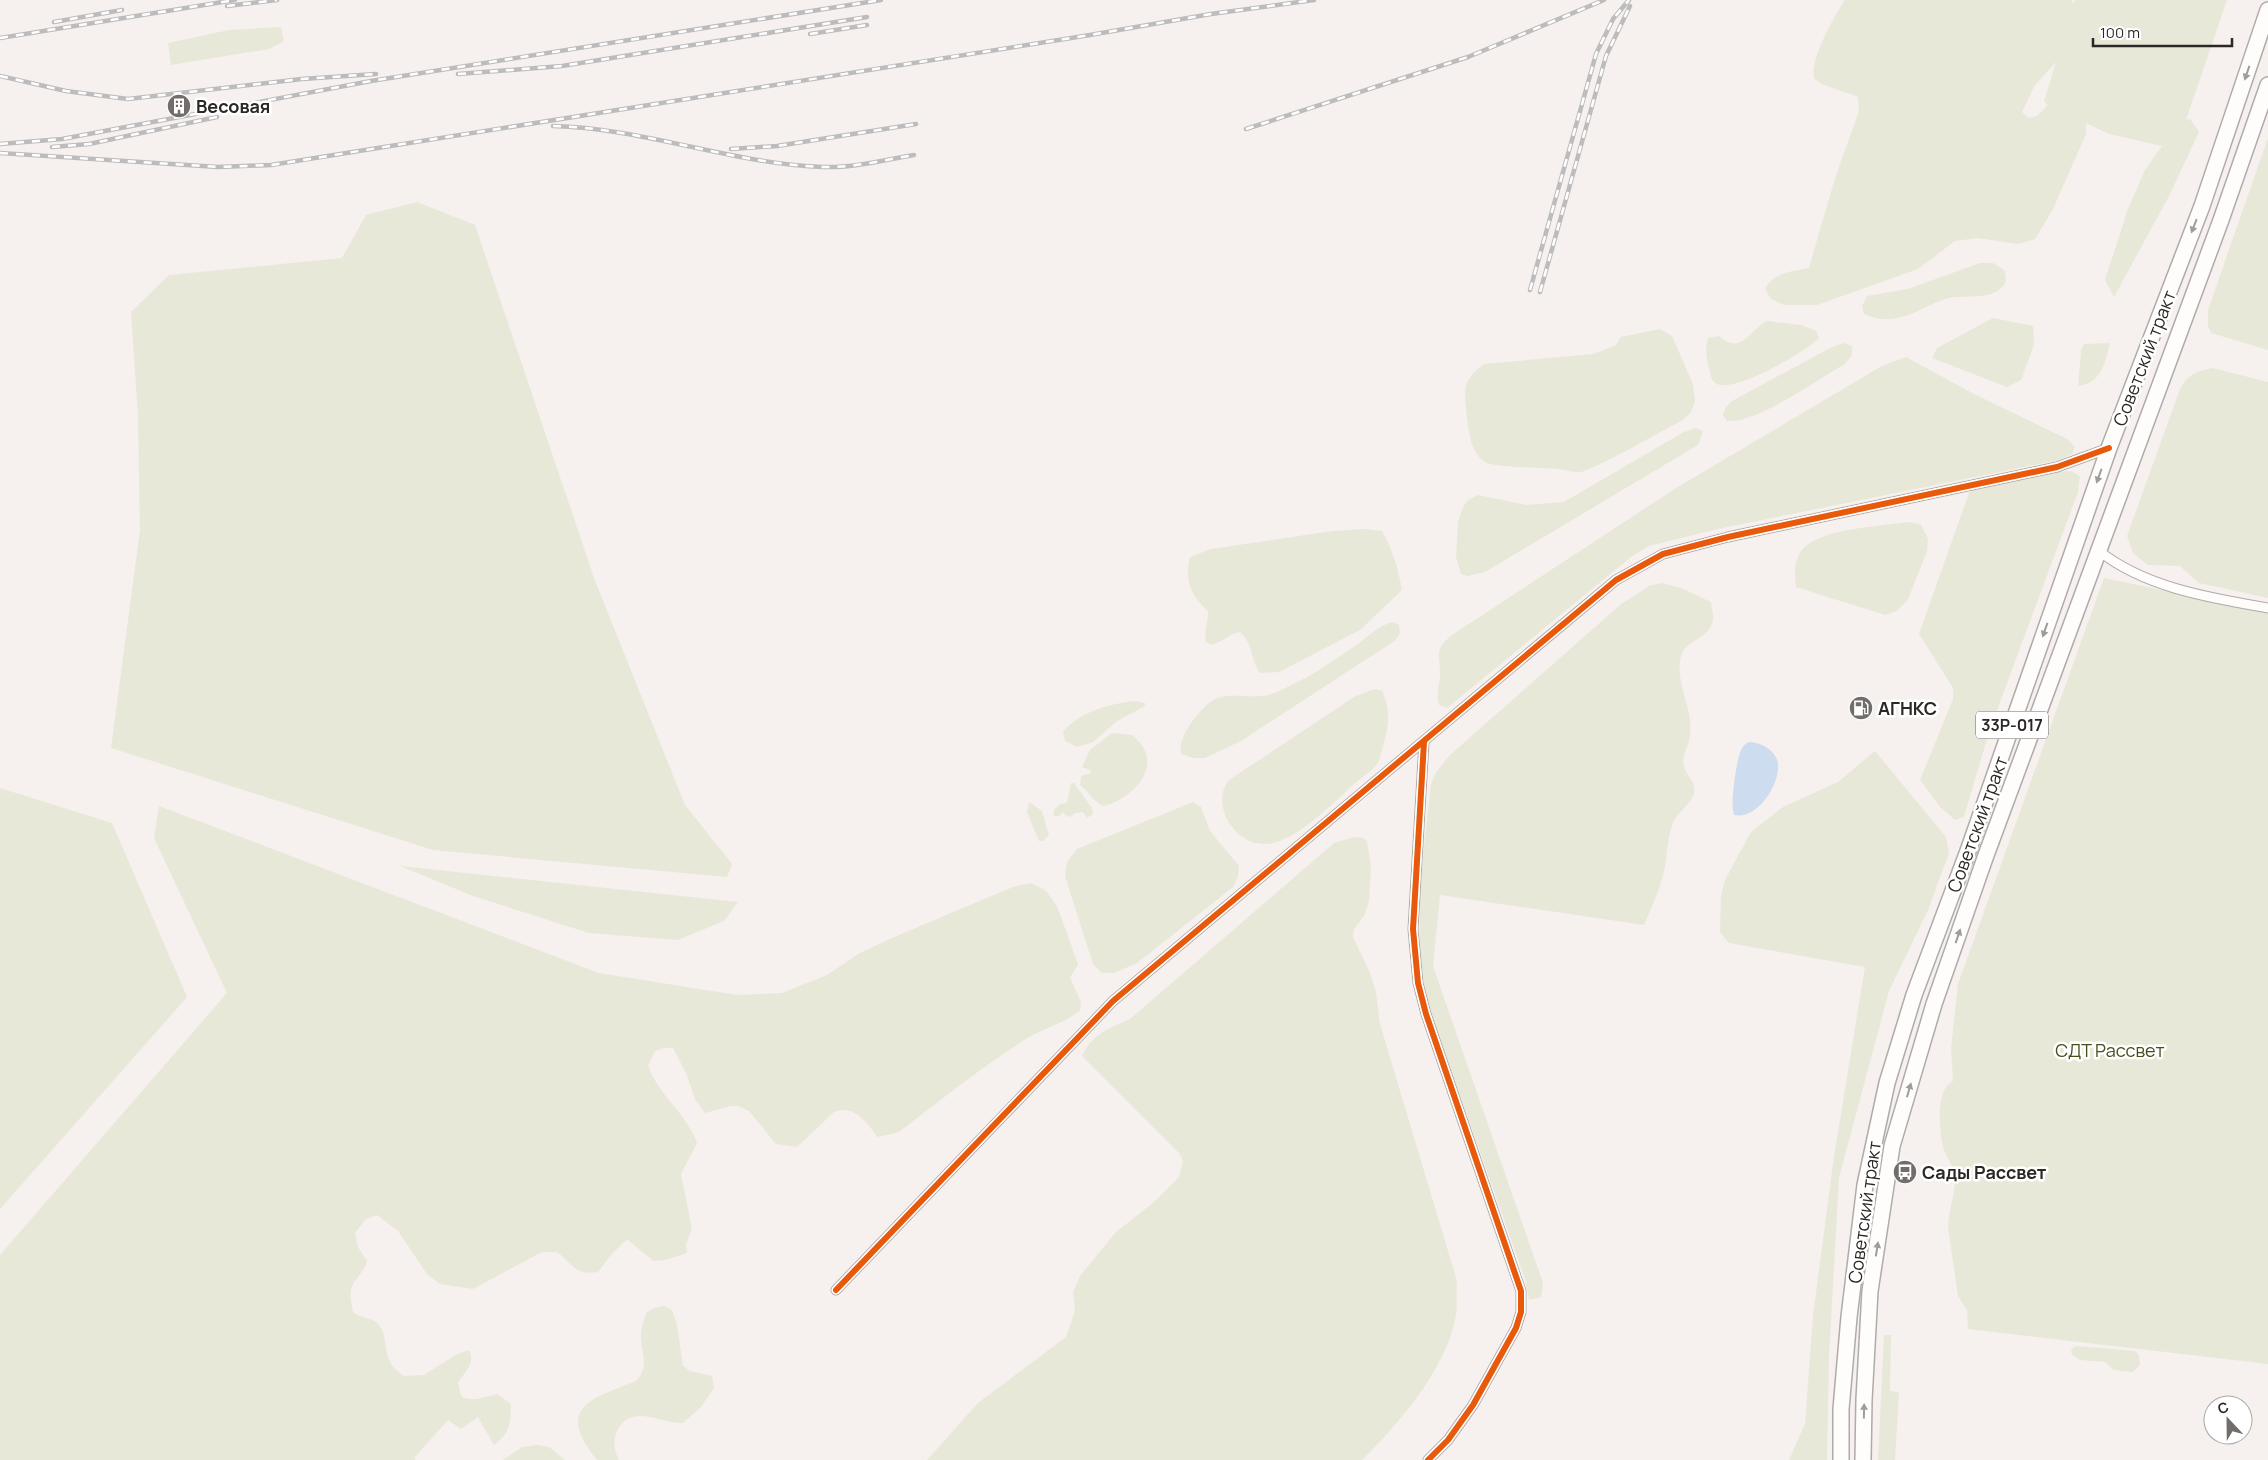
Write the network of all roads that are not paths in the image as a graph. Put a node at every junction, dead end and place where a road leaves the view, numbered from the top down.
1 (2268, 10) edge
2 (2268, 84) edge
3 (2109, 448) junction
4 (2099, 551) junction
5 (2268, 608) edge
6 (1424, 742) junction
7 (836, 1290) dead end
8 (1428, 1460) edge
9 (1841, 1460) edge
10 (1863, 1460) edge

1 -> 3 highway, Советский тракт / 33Р-017
2 - 4 highway, Советский тракт / 33Р-017
3 - 6 street
3 -> 9 highway, Советский тракт / 33Р-017
4 - 5 street
10 -> 4 highway, Советский тракт / 33Р-017
6 - 7 street
6 - 8 street

